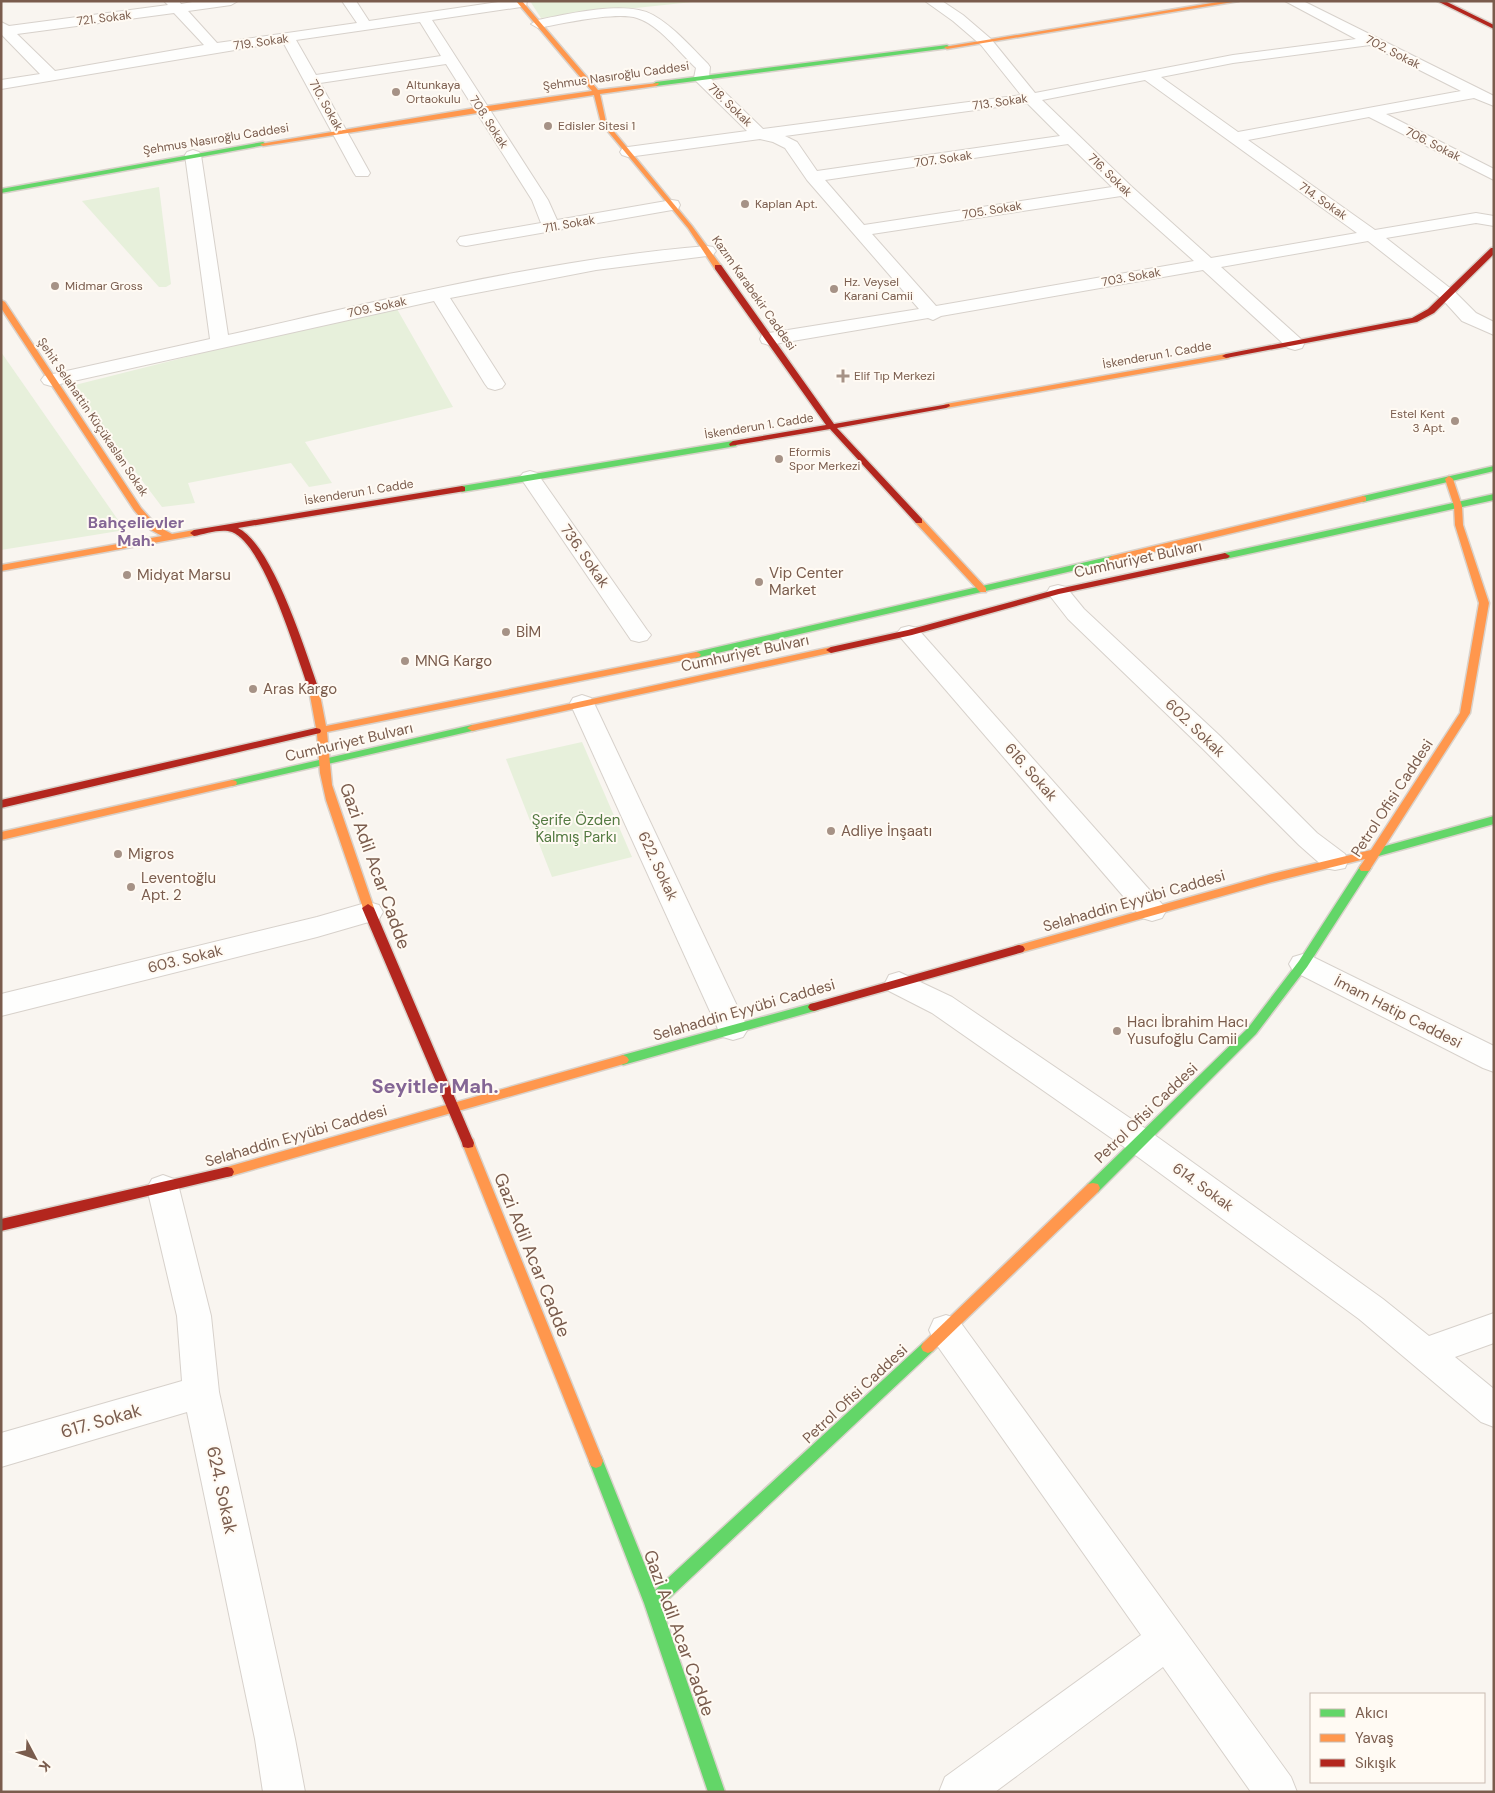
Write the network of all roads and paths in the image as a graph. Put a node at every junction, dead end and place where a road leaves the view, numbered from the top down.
1 (231, 1) edge
2 (349, 1) edge
3 (932, 1) edge
4 (1236, 1) edge
5 (1292, 1) edge
6 (1440, 1) edge
7 (520, 2) edge
8 (175, 5) edge
9 (424, 18) junction
10 (538, 24) junction
11 (365, 25) junction
12 (1494, 27) edge
13 (4, 29) edge
14 (288, 38) junction
15 (1371, 40) junction
16 (986, 42) junction
17 (214, 48) junction
18 (449, 59) junction
19 (51, 76) junction
20 (1149, 76) junction
21 (701, 78) junction
22 (311, 80) junction
23 (1, 85) edge
24 (596, 92) junction
25 (1475, 93) junction
26 (1031, 98) junction
27 (1494, 102) edge
28 (481, 109) junction
29 (1372, 113) junction
30 (341, 133) junction
31 (760, 134) junction
32 (1233, 138) junction
33 (1072, 139) junction
34 (628, 152) junction
35 (194, 155) junction
36 (362, 173) dead end
37 (1494, 175) edge
38 (813, 177) junction
39 (1, 190) edge
40 (1125, 190) junction
41 (672, 205) junction
42 (1494, 221) edge
43 (551, 227) junction
44 (860, 231) junction
45 (1372, 236) junction
46 (466, 241) dead end
47 (1494, 250) edge
48 (707, 251) junction
49 (1207, 264) junction
50 (439, 294) junction
51 (1449, 296) junction
52 (1, 302) edge
53 (933, 314) junction
54 (1494, 329) edge
55 (769, 340) junction
56 (220, 343) junction
57 (1295, 344) junction
58 (51, 380) junction
59 (495, 384) dead end
60 (832, 427) junction
61 (1494, 468) edge
62 (530, 478) junction
63 (1449, 479) junction
64 (1494, 497) edge
65 (1458, 506) junction
66 (228, 528) junction
67 (171, 537) junction
68 (1, 568) edge
69 (983, 590) junction
70 (1058, 592) junction
71 (909, 633) junction
72 (639, 635) dead end
73 (1485, 641) edge
74 (582, 703) junction
75 (320, 730) junction
76 (324, 764) junction
77 (1, 804) edge
78 (1494, 820) edge
79 (1, 836) edge
80 (1374, 854) junction
81 (1335, 861) junction
82 (369, 912) junction
83 (1152, 912) junction
84 (1303, 964) junction
85 (899, 983) junction
86 (1, 1005) edge
87 (733, 1029) junction
88 (1494, 1060) edge
89 (454, 1108) junction
90 (1138, 1140) junction
91 (163, 1188) junction
92 (1, 1225) edge
93 (1494, 1328) edge
94 (946, 1330) junction
95 (1425, 1353) junction
96 (201, 1392) junction
97 (1494, 1411) edge
98 (1, 1450) edge
99 (652, 1603) junction
100 (1167, 1640) junction
101 (284, 1792) edge
102 (717, 1792) edge
103 (960, 1792) edge
104 (1276, 1792) edge

1 - 8 street, 721. Sokak
2 - 11 street
3 - 16 street, 716. Sokak
4 - 16 street, Şehmus Nasıroğlu Caddesi
5 - 15 street, 702. Sokak
6 - 12 street
7 - 9 street, 719. Sokak
7 - 10 street, Kazım Karabekir Caddesi
8 - 13 street, 721. Sokak
8 - 17 street
9 - 11 street, 719. Sokak
9 - 18 street, 708. Sokak
10 - 21 street, 718. Sokak
10 - 24 street, Kazım Karabekir Caddesi
11 - 14 street, 719. Sokak
13 - 19 street
14 - 17 street, 719. Sokak
14 - 22 street, 710. Sokak
15 - 20 street, 713. Sokak
15 - 25 street, 702. Sokak
16 - 21 street, Şehmus Nasıroğlu Caddesi
16 - 26 street, 716. Sokak
17 - 19 street, 719. Sokak
18 - 22 street
18 - 28 street, 708. Sokak
19 - 23 street, 719. Sokak
20 - 26 street, 713. Sokak
20 - 32 street, 714. Sokak
21 - 24 street, Şehmus Nasıroğlu Caddesi
21 - 31 street, 718. Sokak
22 - 30 street, 710. Sokak
24 - 28 street, Şehmus Nasıroğlu Caddesi
24 - 34 street, Kazım Karabekir Caddesi
25 - 27 street, 702. Sokak
25 - 29 street
26 - 31 street, 713. Sokak
26 - 33 street, 716. Sokak
28 - 30 street, Şehmus Nasıroğlu Caddesi
28 - 43 street, 708. Sokak
29 - 32 street
29 - 37 street, 706. Sokak
30 - 35 street, Şehmus Nasıroğlu Caddesi
30 - 36 street, 710. Sokak
31 - 34 street, 713. Sokak
31 - 38 street, 718. Sokak
32 - 45 street, 714. Sokak
33 - 38 street, 707. Sokak
33 - 40 street, 716. Sokak
34 - 41 street, Kazım Karabekir Caddesi
35 - 39 street, Şehmus Nasıroğlu Caddesi
35 - 56 street
38 - 44 street, 718. Sokak
40 - 44 street, 705. Sokak
40 - 49 street, 716. Sokak
41 - 43 street, 711. Sokak
41 - 48 street, Kazım Karabekir Caddesi
42 - 45 street, 703. Sokak
43 - 46 street, 711. Sokak
44 - 53 street, 718. Sokak
45 - 49 street, 703. Sokak
45 - 51 street, 714. Sokak
47 - 51 street, İskenderun 1. Cadde
48 - 50 street, 709. Sokak
48 - 55 street, Kazım Karabekir Caddesi
49 - 53 street, 703. Sokak
49 - 57 street, 716. Sokak
50 - 56 street, 709. Sokak
50 - 59 street
51 - 54 street, 714. Sokak
51 - 57 street, İskenderun 1. Cadde
52 - 58 street, Şehit Selahattin Küçükaslan Sokak
53 - 55 street, 703. Sokak
55 - 60 street, Kazım Karabekir Caddesi
56 - 58 street, 709. Sokak
57 - 60 street, İskenderun 1. Cadde
58 - 67 street, Şehit Selahattin Küçükaslan Sokak
60 - 62 street, İskenderun 1. Cadde
60 - 69 street, Kazım Karabekir Caddesi
61 - 63 street, Cumhuriyet Bulvarı
62 - 66 street, İskenderun 1. Cadde
62 - 72 street, 736. Sokak
63 - 65 street, Petrol Ofisi Caddesi
63 - 69 street, Cumhuriyet Bulvarı
64 - 65 street, Cumhuriyet Bulvarı
65 - 70 street, Cumhuriyet Bulvarı
65 - 73 street, Petrol Ofisi Caddesi
66 - 67 street, İskenderun 1. Cadde
66 - 75 street
67 - 68 street, İskenderun 1. Cadde
69 - 75 street, Cumhuriyet Bulvarı
70 - 71 street, Cumhuriyet Bulvarı
70 - 81 street, 602. Sokak
71 - 74 street, Cumhuriyet Bulvarı
71 - 83 street, 616. Sokak
73 - 80 street, Petrol Ofisi Caddesi
74 - 76 street, Cumhuriyet Bulvarı
74 - 87 street, 622. Sokak
75 - 76 street, Gazi Adil Acar Cadde
75 - 77 street, Cumhuriyet Bulvarı
76 - 79 street, Cumhuriyet Bulvarı
76 - 82 street, Gazi Adil Acar Cadde
78 - 80 street, Selahaddin Eyyübi Caddesi
80 - 81 street, Selahaddin Eyyübi Caddesi
80 - 84 street, Petrol Ofisi Caddesi
81 - 83 street, Selahaddin Eyyübi Caddesi
82 - 86 street, 603. Sokak
82 - 89 street, Gazi Adil Acar Cadde
83 - 85 street, Selahaddin Eyyübi Caddesi
84 - 88 street, İmam Hatip Caddesi
84 - 90 street, Petrol Ofisi Caddesi
85 - 87 street, Selahaddin Eyyübi Caddesi
85 - 90 street, 614. Sokak
87 - 89 street, Selahaddin Eyyübi Caddesi
89 - 91 street, Selahaddin Eyyübi Caddesi
89 - 99 street, Gazi Adil Acar Cadde
90 - 94 street, Petrol Ofisi Caddesi
90 - 95 street, 614. Sokak
91 - 92 street, Selahaddin Eyyübi Caddesi
91 - 96 street, 624. Sokak
93 - 95 street
94 - 99 street, Petrol Ofisi Caddesi
94 - 100 street
95 - 97 street, 614. Sokak
96 - 98 street, 617. Sokak
96 - 101 street, 624. Sokak
99 - 102 street, Gazi Adil Acar Cadde
100 - 103 street
100 - 104 street

